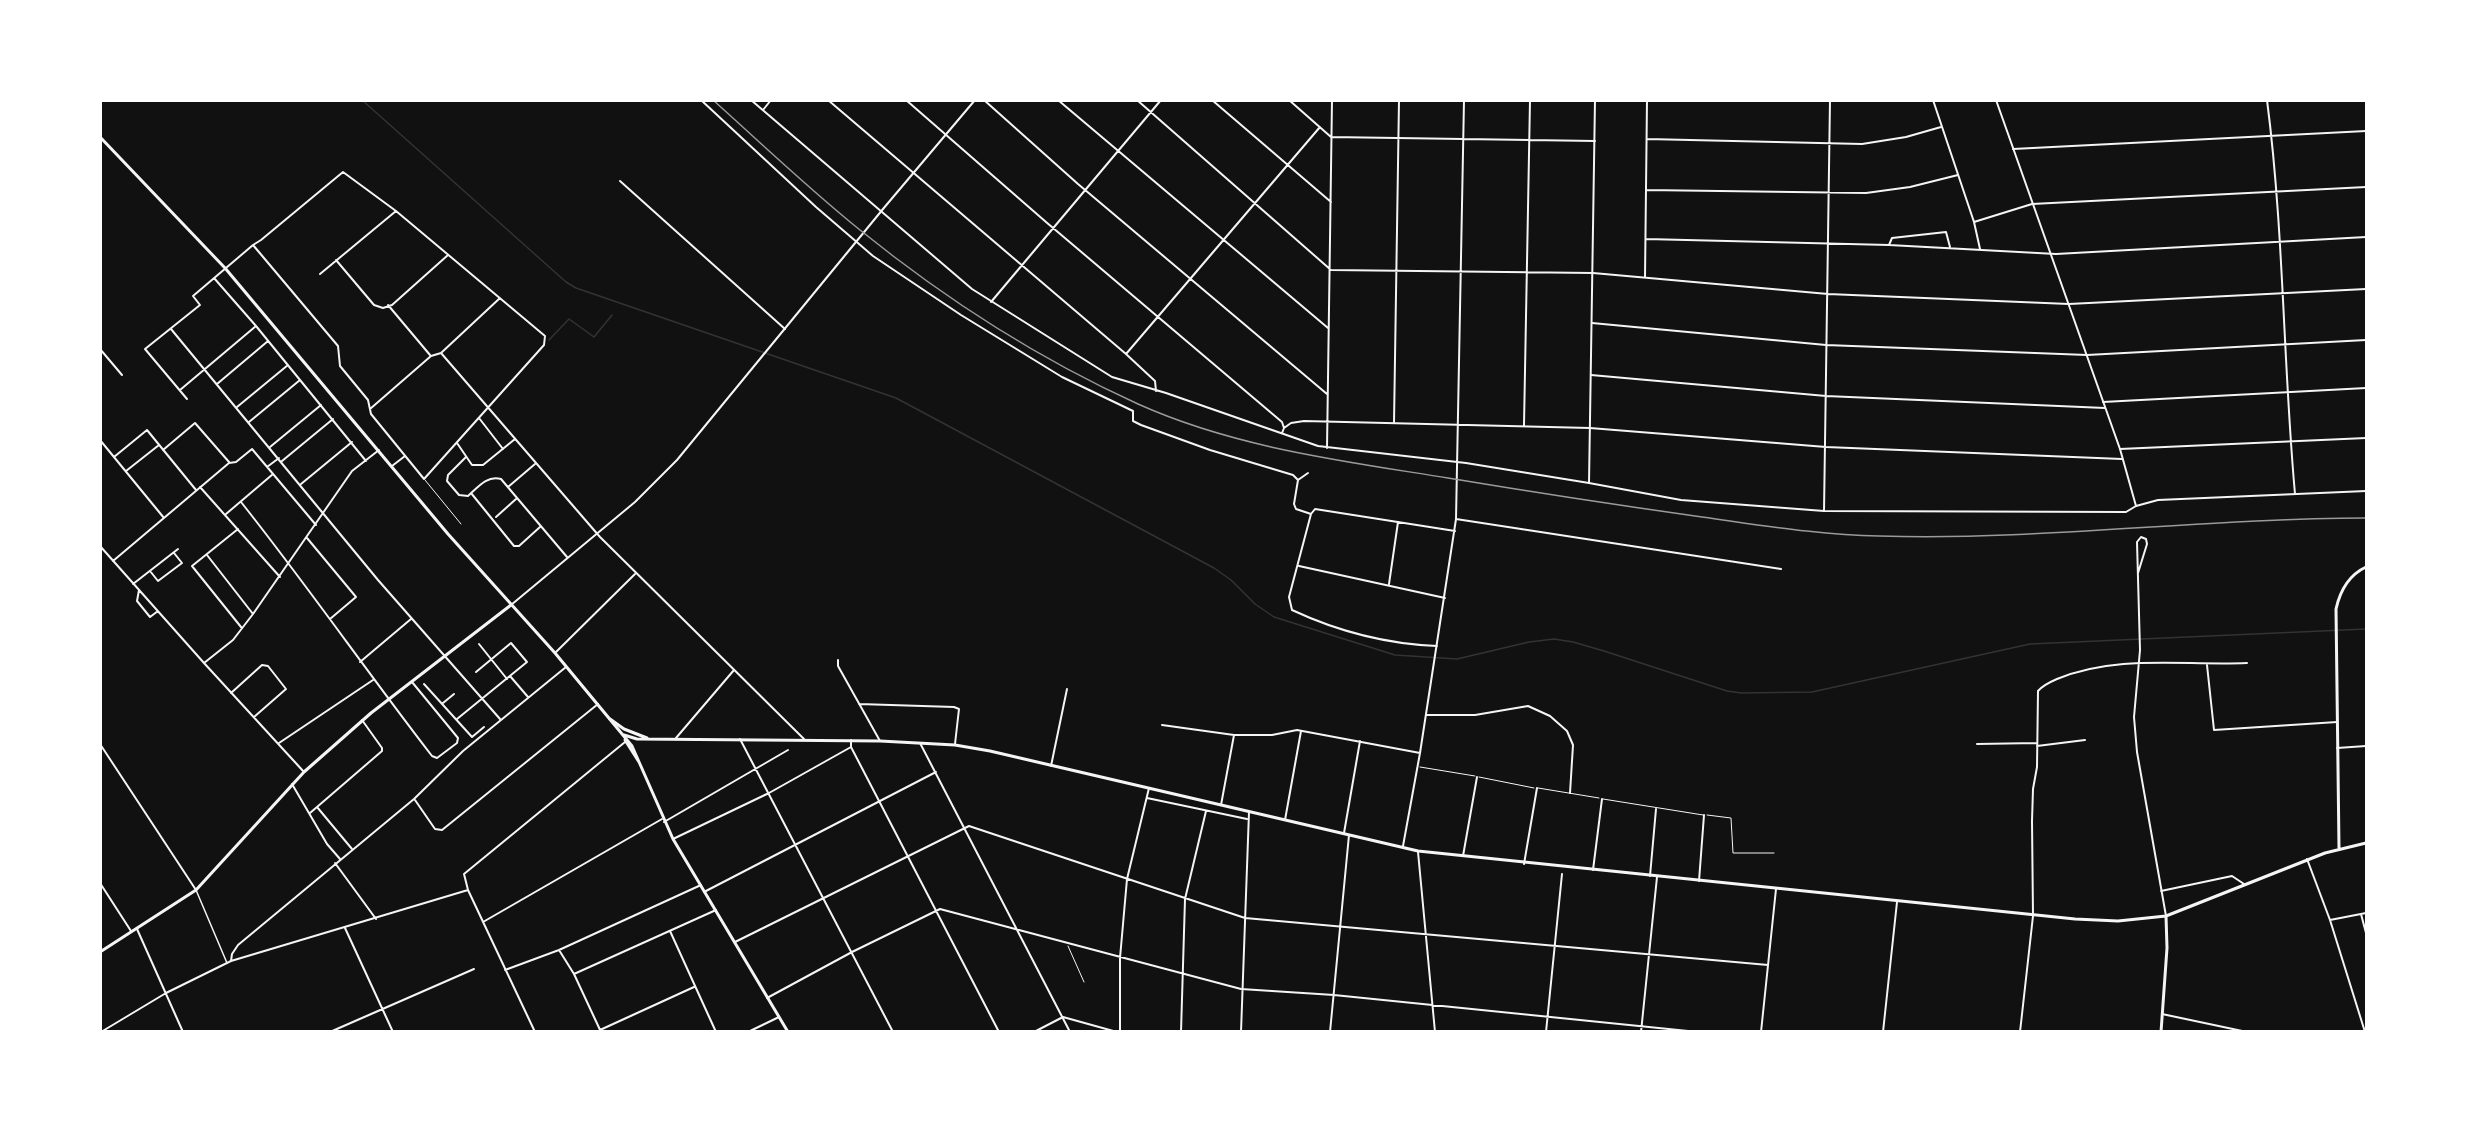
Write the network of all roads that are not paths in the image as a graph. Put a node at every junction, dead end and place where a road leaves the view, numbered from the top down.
1 (700, 100) edge
2 (751, 100) edge
3 (771, 100) edge
4 (828, 100) edge
5 (906, 100) edge
6 (975, 100) edge
7 (984, 100) edge
8 (1058, 100) edge
9 (1137, 100) edge
10 (1161, 100) edge
11 (1212, 100) edge
12 (1289, 100) edge
13 (1332, 100) edge
14 (1399, 100) edge
15 (1464, 100) edge
16 (1530, 100) edge
17 (1595, 100) edge
18 (1647, 100) edge
19 (1830, 100) edge
20 (1933, 100) edge
21 (1996, 100) edge
22 (2267, 100) edge
23 (762, 110) junction
24 (1150, 113) junction
25 (1941, 126) junction
26 (1320, 127) junction
27 (2367, 131) edge
28 (946, 134) junction
29 (2272, 136) junction
30 (100, 137) edge
31 (1331, 137) junction
32 (1398, 138) junction
33 (1463, 138) junction
34 (1647, 139) junction
35 (1529, 140) junction
36 (1595, 141) junction
37 (105, 142) junction
38 (1830, 144) junction
39 (100, 146) edge
40 (2013, 149) junction
41 (1119, 153) junction
42 (1288, 165) junction
43 (913, 172) junction
44 (1958, 175) junction
45 (620, 181) dead end
46 (2367, 187) edge
47 (1646, 190) junction
48 (1086, 191) junction
49 (2276, 192) junction
50 (1829, 194) junction
51 (1331, 202) junction
52 (1255, 204) junction
53 (2032, 204) junction
54 (396, 211) junction
55 (880, 211) junction
56 (1974, 222) junction
57 (1053, 229) junction
58 (2367, 237) edge
59 (1646, 239) junction
60 (1223, 241) junction
61 (857, 242) junction
62 (2280, 242) junction
63 (1829, 243) junction
64 (253, 245) junction
65 (1889, 245) junction
66 (1950, 247) junction
67 (1980, 249) junction
68 (2050, 254) junction
69 (448, 255) junction
70 (336, 260) junction
71 (1021, 266) junction
72 (225, 268) junction
73 (1330, 270) junction
74 (1461, 270) junction
75 (1395, 271) junction
76 (1528, 272) junction
77 (320, 273) dead end
78 (1593, 273) junction
79 (1646, 277) junction
80 (213, 278) junction
81 (1191, 279) junction
82 (2367, 289) edge
83 (2282, 293) junction
84 (1828, 294) junction
85 (500, 298) junction
86 (991, 302) junction
87 (2068, 304) junction
88 (388, 305) junction
89 (1159, 317) junction
90 (1592, 323) junction
91 (256, 326) junction
92 (1328, 328) junction
93 (171, 329) junction
94 (785, 329) junction
95 (2367, 340) edge
96 (268, 341) junction
97 (1827, 345) junction
98 (2284, 345) junction
99 (100, 349) edge
100 (441, 353) junction
101 (1126, 354) junction
102 (2087, 355) junction
103 (431, 356) junction
104 (288, 365) junction
105 (205, 369) junction
106 (122, 375) dead end
107 (1591, 375) junction
108 (300, 380) junction
109 (217, 384) junction
110 (2367, 388) edge
111 (180, 391) junction
112 (1156, 391) junction
113 (2289, 393) junction
114 (1327, 394) junction
115 (1826, 396) junction
116 (187, 399) dead end
117 (2103, 402) junction
118 (321, 405) junction
119 (237, 407) junction
120 (488, 408) junction
121 (2105, 408) junction
122 (369, 409) junction
123 (479, 418) junction
124 (333, 419) junction
125 (249, 422) junction
126 (1327, 422) junction
127 (1394, 423) junction
128 (1458, 424) junction
129 (1524, 425) junction
130 (1284, 428) junction
131 (1590, 428) junction
132 (1282, 433) junction
133 (2367, 438) edge
134 (515, 439) junction
135 (100, 440) edge
136 (2291, 441) junction
137 (352, 442) junction
138 (457, 443) junction
139 (159, 445) junction
140 (270, 447) junction
141 (1826, 447) junction
142 (1327, 448) junction
143 (503, 449) junction
144 (2120, 449) junction
145 (163, 450) junction
146 (379, 450) junction
147 (405, 456) junction
148 (114, 457) junction
149 (466, 457) junction
150 (279, 458) junction
151 (2123, 459) junction
152 (366, 460) junction
153 (282, 461) junction
154 (1457, 462) junction
155 (230, 463) junction
156 (536, 463) junction
157 (392, 466) junction
158 (267, 467) junction
159 (126, 471) junction
160 (1308, 473) dead end
161 (273, 474) junction
162 (424, 479) junction
163 (1298, 480) junction
164 (1589, 483) junction
165 (301, 484) junction
166 (200, 487) junction
167 (508, 487) junction
168 (196, 490) junction
169 (2367, 491) edge
170 (471, 493) junction
171 (2295, 494) junction
172 (517, 498) junction
173 (241, 502) junction
174 (2136, 506) junction
175 (1824, 511) junction
176 (324, 512) junction
177 (226, 514) junction
178 (1311, 514) junction
179 (496, 517) dead end
180 (164, 518) junction
181 (1456, 519) junction
182 (1398, 522) junction
183 (461, 524) dead end
184 (316, 525) junction
185 (541, 527) junction
186 (238, 529) junction
187 (1455, 531) junction
188 (597, 533) junction
189 (307, 538) junction
190 (100, 546) edge
191 (178, 549) dead end
192 (174, 553) junction
193 (207, 554) junction
194 (567, 557) junction
195 (113, 561) junction
196 (290, 564) junction
197 (1299, 566) junction
198 (2367, 567) edge
199 (1781, 569) dead end
200 (150, 571) junction
201 (635, 573) junction
202 (2138, 573) junction
203 (280, 576) junction
204 (133, 584) junction
205 (1389, 585) junction
206 (139, 590) junction
207 (1445, 598) junction
208 (512, 604) junction
209 (158, 611) junction
210 (253, 614) junction
211 (330, 618) junction
212 (412, 618) junction
213 (242, 628) junction
214 (479, 644) dead end
215 (1437, 648) junction
216 (555, 653) junction
217 (447, 656) junction
218 (491, 659) junction
219 (838, 660) dead end
220 (360, 662) junction
221 (2138, 662) junction
222 (204, 663) junction
223 (2247, 663) dead end
224 (2207, 665) junction
225 (566, 667) junction
226 (734, 670) junction
227 (476, 672) dead end
228 (509, 678) junction
229 (373, 680) junction
230 (412, 682) junction
231 (424, 684) dead end
232 (1067, 689) dead end
233 (231, 693) junction
234 (454, 694) dead end
235 (528, 697) junction
236 (388, 699) junction
237 (482, 699) junction
238 (444, 703) junction
239 (598, 704) junction
240 (860, 704) junction
241 (1426, 715) junction
242 (254, 717) junction
243 (610, 718) junction
244 (457, 719) junction
245 (500, 719) junction
246 (362, 720) junction
247 (2337, 722) junction
248 (1162, 725) dead end
249 (484, 727) dead end
250 (1301, 731) junction
251 (624, 735) junction
252 (1234, 735) junction
253 (676, 738) junction
254 (637, 739) junction
255 (651, 739) junction
256 (740, 739) junction
257 (804, 739) junction
258 (851, 740) junction
259 (2085, 740) dead end
260 (880, 741) junction
261 (1360, 741) junction
262 (626, 742) junction
263 (279, 743) junction
264 (920, 743) junction
265 (100, 744) edge
266 (1977, 744) dead end
267 (2037, 744) junction
268 (955, 745) junction
269 (632, 746) junction
270 (2367, 746) edge
271 (851, 747) junction
272 (2337, 748) junction
273 (788, 750) dead end
274 (1420, 753) junction
275 (1051, 766) junction
276 (1418, 766) junction
277 (643, 770) junction
278 (757, 770) junction
279 (304, 772) junction
280 (936, 772) junction
281 (1477, 777) junction
282 (292, 784) junction
283 (1149, 788) junction
284 (1537, 788) junction
285 (769, 793) junction
286 (1570, 793) junction
287 (1146, 798) junction
288 (414, 799) junction
289 (1602, 799) junction
290 (881, 802) junction
291 (1221, 805) junction
292 (317, 807) junction
293 (1656, 808) junction
294 (1206, 811) junction
295 (1249, 812) junction
296 (310, 813) junction
297 (1704, 815) junction
298 (1247, 819) junction
299 (1285, 820) junction
300 (663, 821) junction
301 (965, 826) junction
302 (1344, 834) junction
303 (1349, 835) junction
304 (673, 839) junction
305 (2367, 843) edge
306 (796, 846) junction
307 (1403, 848) junction
308 (2339, 848) junction
309 (352, 849) junction
310 (1418, 851) junction
311 (1774, 853) dead end
312 (908, 855) junction
313 (1463, 856) junction
314 (340, 859) junction
315 (2307, 859) junction
316 (335, 863) junction
317 (1524, 864) junction
318 (1593, 870) junction
319 (1562, 874) dead end
320 (1650, 876) junction
321 (1657, 877) junction
322 (1126, 879) junction
323 (1700, 881) junction
324 (100, 883) edge
325 (701, 885) junction
326 (2245, 885) junction
327 (1776, 889) junction
328 (195, 890) junction
329 (468, 890) junction
330 (2161, 891) junction
331 (704, 892) junction
332 (824, 899) junction
333 (1185, 899) junction
334 (1897, 902) junction
335 (937, 909) junction
336 (716, 910) junction
337 (2367, 913) edge
338 (2361, 914) junction
339 (2033, 916) junction
340 (2166, 916) junction
341 (1245, 918) junction
342 (376, 919) junction
343 (2330, 920) junction
344 (483, 922) junction
345 (1340, 926) junction
346 (345, 928) junction
347 (137, 929) junction
348 (1017, 929) junction
349 (132, 932) junction
350 (670, 932) junction
351 (2367, 933) edge
352 (1426, 934) junction
353 (734, 942) junction
354 (1067, 944) junction
355 (1555, 945) junction
356 (559, 950) junction
357 (100, 952) edge
358 (852, 952) junction
359 (1648, 953) junction
360 (1120, 958) junction
361 (231, 961) junction
362 (227, 963) junction
363 (1768, 965) junction
364 (474, 969) dead end
365 (505, 970) junction
366 (574, 974) junction
367 (1182, 974) junction
368 (1084, 982) dead end
369 (694, 987) junction
370 (1241, 989) junction
371 (166, 993) junction
372 (1334, 995) junction
373 (767, 998) junction
374 (1433, 1006) junction
375 (382, 1009) junction
376 (2162, 1014) junction
377 (779, 1017) junction
378 (1063, 1017) junction
379 (1548, 1017) junction
380 (1641, 1025) junction
381 (601, 1031) edge
382 (1116, 1031) edge
383 (101, 1032) edge
384 (183, 1032) edge
385 (330, 1032) edge
386 (393, 1032) edge
387 (535, 1032) edge
388 (716, 1032) edge
389 (748, 1032) edge
390 (788, 1032) edge
391 (893, 1032) edge
392 (999, 1032) edge
393 (1034, 1032) edge
394 (1070, 1032) edge
395 (1181, 1032) edge
396 (1241, 1032) edge
397 (1330, 1032) edge
398 (1436, 1032) edge
399 (1546, 1032) edge
400 (1641, 1032) edge
401 (1698, 1032) edge
402 (1761, 1032) edge
403 (1883, 1032) edge
404 (2020, 1032) edge
405 (2161, 1032) edge
406 (2247, 1032) edge
407 (2365, 1032) edge

1 - 61 street
2 - 23 street
3 - 23 street
4 - 43 street
5 - 28 street
6 - 28 street
7 - 48 street
8 - 41 street
9 - 24 street
10 - 24 street
11 - 42 street
12 - 26 street
13 - 31 street
14 - 32 street
15 - 33 street
16 - 35 street
17 - 36 street
18 - 34 street
19 - 38 street
20 - 25 street
21 - 40 street
22 - 29 street
23 - 55 street
24 - 41 street
24 - 52 street
25 - 38 street
25 - 44 street
26 - 31 street
26 - 42 street
27 - 29 street
28 - 43 street
28 - 57 street
29 - 40 street
29 - 49 street
30 - 37 main road
31 - 32 street
31 - 51 street
32 - 33 street
32 - 75 street
33 - 35 street
33 - 74 street
34 - 38 street
34 - 47 street
35 - 36 street
35 - 76 street
36 - 78 street
37 - 39 street
37 - 72 main road
38 - 50 street
40 - 53 street
41 - 48 street
41 - 60 street
42 - 51 street
42 - 52 street
43 - 55 street
43 - 71 street
44 - 50 street
44 - 56 street
45 - 94 street
46 - 49 street
47 - 50 street
47 - 59 street
48 - 57 street
48 - 81 street
49 - 53 street
49 - 62 street
50 - 63 street
51 - 73 street
52 - 60 street
52 - 73 street
53 - 56 street
53 - 68 street
54 - 64 street
54 - 69 street
54 - 70 street
55 - 61 street
55 - 86 street
56 - 67 street
57 - 71 street
57 - 89 street
58 - 62 street
59 - 63 street
59 - 79 street
60 - 81 street
60 - 92 street
61 - 94 street
61 - 163 street
62 - 68 street
62 - 83 street
63 - 65 street
63 - 84 street
64 - 72 street
64 - 122 street
65 - 66 street
65 - 66 street
66 - 67 street
67 - 68 street
68 - 87 street
69 - 85 street
69 - 88 street
70 - 77 street
70 - 88 street
71 - 86 street
71 - 101 street
72 - 80 street
72 - 146 main road
73 - 75 street
73 - 92 street
74 - 75 street
74 - 76 street
74 - 128 street
75 - 127 street
76 - 78 street
76 - 129 street
78 - 79 street
78 - 90 street
79 - 84 street
80 - 91 street
80 - 93 street
81 - 89 street
81 - 114 street
82 - 83 street
83 - 87 street
83 - 98 street
84 - 87 street
84 - 97 street
85 - 100 street
85 - 120 street
86 - 112 street
87 - 102 street
88 - 103 street
89 - 101 street
89 - 130 street
90 - 97 street
90 - 107 street
91 - 96 street
91 - 105 street
92 - 114 street
93 - 105 street
93 - 111 street
94 - 188 street
95 - 98 street
96 - 104 street
96 - 109 street
97 - 102 street
97 - 115 street
98 - 102 street
98 - 113 street
99 - 106 street
100 - 103 street
100 - 120 street
101 - 112 street
102 - 117 street
103 - 122 street
104 - 108 street
104 - 119 street
105 - 109 street
105 - 111 street
107 - 115 street
107 - 131 street
108 - 118 street
108 - 125 street
109 - 119 street
110 - 113 street
111 - 116 street
112 - 132 street
113 - 117 street
113 - 136 street
114 - 126 street
115 - 121 street
115 - 141 street
117 - 121 street
118 - 124 street
118 - 140 street
119 - 125 street
120 - 123 street
120 - 134 street
121 - 144 street
122 - 147 street
123 - 138 street
123 - 143 street
124 - 137 street
124 - 153 street
125 - 140 street
126 - 127 street
126 - 130 street
126 - 142 street
127 - 128 street
128 - 129 street
128 - 154 street
129 - 131 street
130 - 132 street
131 - 141 street
131 - 164 street
132 - 142 street
133 - 136 street
134 - 143 street
134 - 156 street
135 - 148 street
136 - 144 street
136 - 171 street
137 - 152 street
137 - 165 street
138 - 149 street
138 - 162 street
139 - 145 street
139 - 148 street
139 - 159 street
140 - 150 street
141 - 151 street
141 - 175 street
142 - 154 street
143 - 149 street
144 - 151 street
145 - 155 street
145 - 168 street
146 - 152 street
146 - 157 main road
147 - 157 street
147 - 162 street
148 - 159 street
149 - 170 street
150 - 153 street
150 - 158 street
151 - 174 street
152 - 176 street
153 - 165 street
154 - 164 street
154 - 181 street
155 - 158 street
155 - 166 street
156 - 167 street
156 - 188 street
157 - 208 main road
158 - 161 street
159 - 180 street
160 - 163 street
161 - 173 street
161 - 184 street
162 - 183 lane
163 - 178 street
164 - 175 street
165 - 176 street
166 - 168 street
166 - 177 street
167 - 170 street
167 - 172 street
168 - 180 street
169 - 171 street
170 - 185 street
171 - 174 street
172 - 179 street
172 - 185 street
173 - 177 street
173 - 196 street
174 - 175 street
176 - 184 street
176 - 212 street
177 - 186 street
178 - 182 street
178 - 197 street
180 - 195 street
181 - 187 street
181 - 199 street
182 - 187 street
182 - 205 street
184 - 189 street
185 - 194 street
186 - 193 street
186 - 203 street
187 - 207 street
188 - 194 street
188 - 201 street
189 - 196 street
189 - 211 street
190 - 195 street
191 - 192 street
192 - 200 street
192 - 200 street
193 - 210 street
193 - 213 street
194 - 208 street
195 - 204 street
196 - 203 street
196 - 211 street
197 - 205 street
197 - 215 street
198 - 247 main road
200 - 204 street
201 - 216 street
201 - 226 street
202 - 202 street
202 - 221 street
203 - 210 street
204 - 206 street
205 - 207 street
206 - 209 street
206 - 209 street
207 - 215 street
208 - 216 main road
208 - 217 main road
209 - 222 street
210 - 213 street
211 - 220 street
212 - 217 street
212 - 220 street
213 - 222 street
214 - 218 street
215 - 241 street
216 - 225 main road
217 - 230 main road
217 - 237 street
218 - 227 street
218 - 228 street
218 - 228 street
219 - 240 street
220 - 229 street
221 - 224 street
221 - 267 street
221 - 330 street
222 - 233 street
223 - 224 street
224 - 247 street
225 - 235 street
225 - 239 main road
226 - 253 street
226 - 257 street
228 - 235 street
228 - 237 street
229 - 236 street
229 - 263 street
230 - 236 main road
230 - 236 street
231 - 238 street
232 - 275 street
233 - 242 street
233 - 242 street
234 - 238 street
235 - 245 street
236 - 246 main road
237 - 244 street
237 - 245 street
238 - 244 street
239 - 243 main road
239 - 288 street
240 - 260 street
240 - 268 street
241 - 274 street
241 - 286 street
242 - 263 street
243 - 251 main road
243 - 255 main road
244 - 249 street
245 - 288 street
246 - 279 main road
246 - 292 street
247 - 272 main road
248 - 252 street
250 - 252 street
250 - 261 street
250 - 299 street
251 - 254 main road
251 - 262 main road
251 - 269 main road
252 - 291 street
253 - 255 main road
253 - 256 main road
254 - 255 main road
254 - 269 main road
256 - 257 main road
256 - 278 street
257 - 258 main road
258 - 260 main road
258 - 271 street
259 - 267 street
260 - 264 main road
261 - 274 street
261 - 302 street
262 - 277 main road
262 - 329 street
263 - 279 street
264 - 268 main road
264 - 280 street
265 - 328 street
266 - 267 street
267 - 339 street
268 - 275 main road
269 - 277 main road
270 - 272 street
271 - 285 street
271 - 290 street
272 - 308 main road
273 - 278 street
274 - 276 street
275 - 283 main road
276 - 281 lane
276 - 307 street
277 - 300 main road
278 - 285 street
278 - 300 street
279 - 282 main road
280 - 290 street
280 - 301 street
281 - 284 lane
281 - 313 street
282 - 296 street
282 - 328 main road
283 - 287 street
283 - 291 main road
284 - 286 lane
284 - 317 street
285 - 304 street
285 - 306 street
286 - 289 lane
287 - 294 street
287 - 322 street
288 - 309 street
289 - 293 lane
289 - 318 street
290 - 306 street
290 - 312 street
291 - 295 main road
292 - 296 street
292 - 309 street
293 - 297 lane
293 - 320 street
294 - 298 street
294 - 333 street
295 - 298 street
295 - 299 main road
296 - 314 street
297 - 311 lane
297 - 323 street
298 - 341 street
299 - 302 main road
300 - 304 main road
300 - 344 street
301 - 312 street
301 - 322 street
301 - 348 street
302 - 303 main road
303 - 307 main road
303 - 345 street
304 - 325 main road
305 - 308 main road
306 - 331 street
306 - 332 street
307 - 310 main road
308 - 315 main road
309 - 314 street
310 - 313 main road
310 - 352 street
312 - 332 street
312 - 335 street
313 - 317 main road
314 - 316 street
315 - 326 main road
315 - 343 street
316 - 342 street
316 - 361 street
317 - 318 main road
318 - 320 main road
319 - 355 street
320 - 321 main road
321 - 323 main road
321 - 359 street
322 - 333 street
322 - 360 street
323 - 327 main road
324 - 349 street
325 - 331 main road
325 - 356 street
326 - 330 street
326 - 340 main road
327 - 334 main road
327 - 363 street
328 - 347 main road
328 - 362 street
329 - 342 street
329 - 344 street
330 - 340 street
331 - 336 main road
332 - 353 street
332 - 358 street
333 - 341 street
333 - 367 street
334 - 339 main road
334 - 403 street
335 - 348 street
335 - 358 street
335 - 392 street
336 - 350 street
336 - 353 main road
337 - 338 street
338 - 343 street
338 - 351 street
339 - 340 main road
339 - 404 street
340 - 376 main road
341 - 345 street
341 - 370 street
342 - 346 street
343 - 407 street
344 - 365 street
345 - 352 street
345 - 372 street
346 - 361 street
346 - 375 street
347 - 349 main road
347 - 371 street
348 - 354 street
348 - 378 street
349 - 357 main road
350 - 366 street
350 - 369 street
352 - 355 street
352 - 374 street
353 - 373 main road
354 - 360 street
354 - 368 lane
355 - 359 street
355 - 379 street
356 - 365 street
356 - 366 street
358 - 373 street
358 - 391 street
359 - 363 street
359 - 380 street
360 - 367 street
360 - 382 street
361 - 362 street
362 - 371 street
363 - 402 street
364 - 375 street
365 - 387 street
366 - 381 street
367 - 370 street
367 - 395 street
369 - 381 street
369 - 388 street
370 - 372 street
370 - 396 street
371 - 383 street
371 - 384 street
372 - 374 street
372 - 397 street
373 - 377 main road
374 - 379 street
374 - 398 street
375 - 385 street
375 - 386 street
376 - 405 main road
376 - 406 street
377 - 389 street
377 - 390 main road
378 - 382 street
378 - 393 street
378 - 394 street
379 - 380 street
379 - 399 street
380 - 400 street
380 - 401 street

